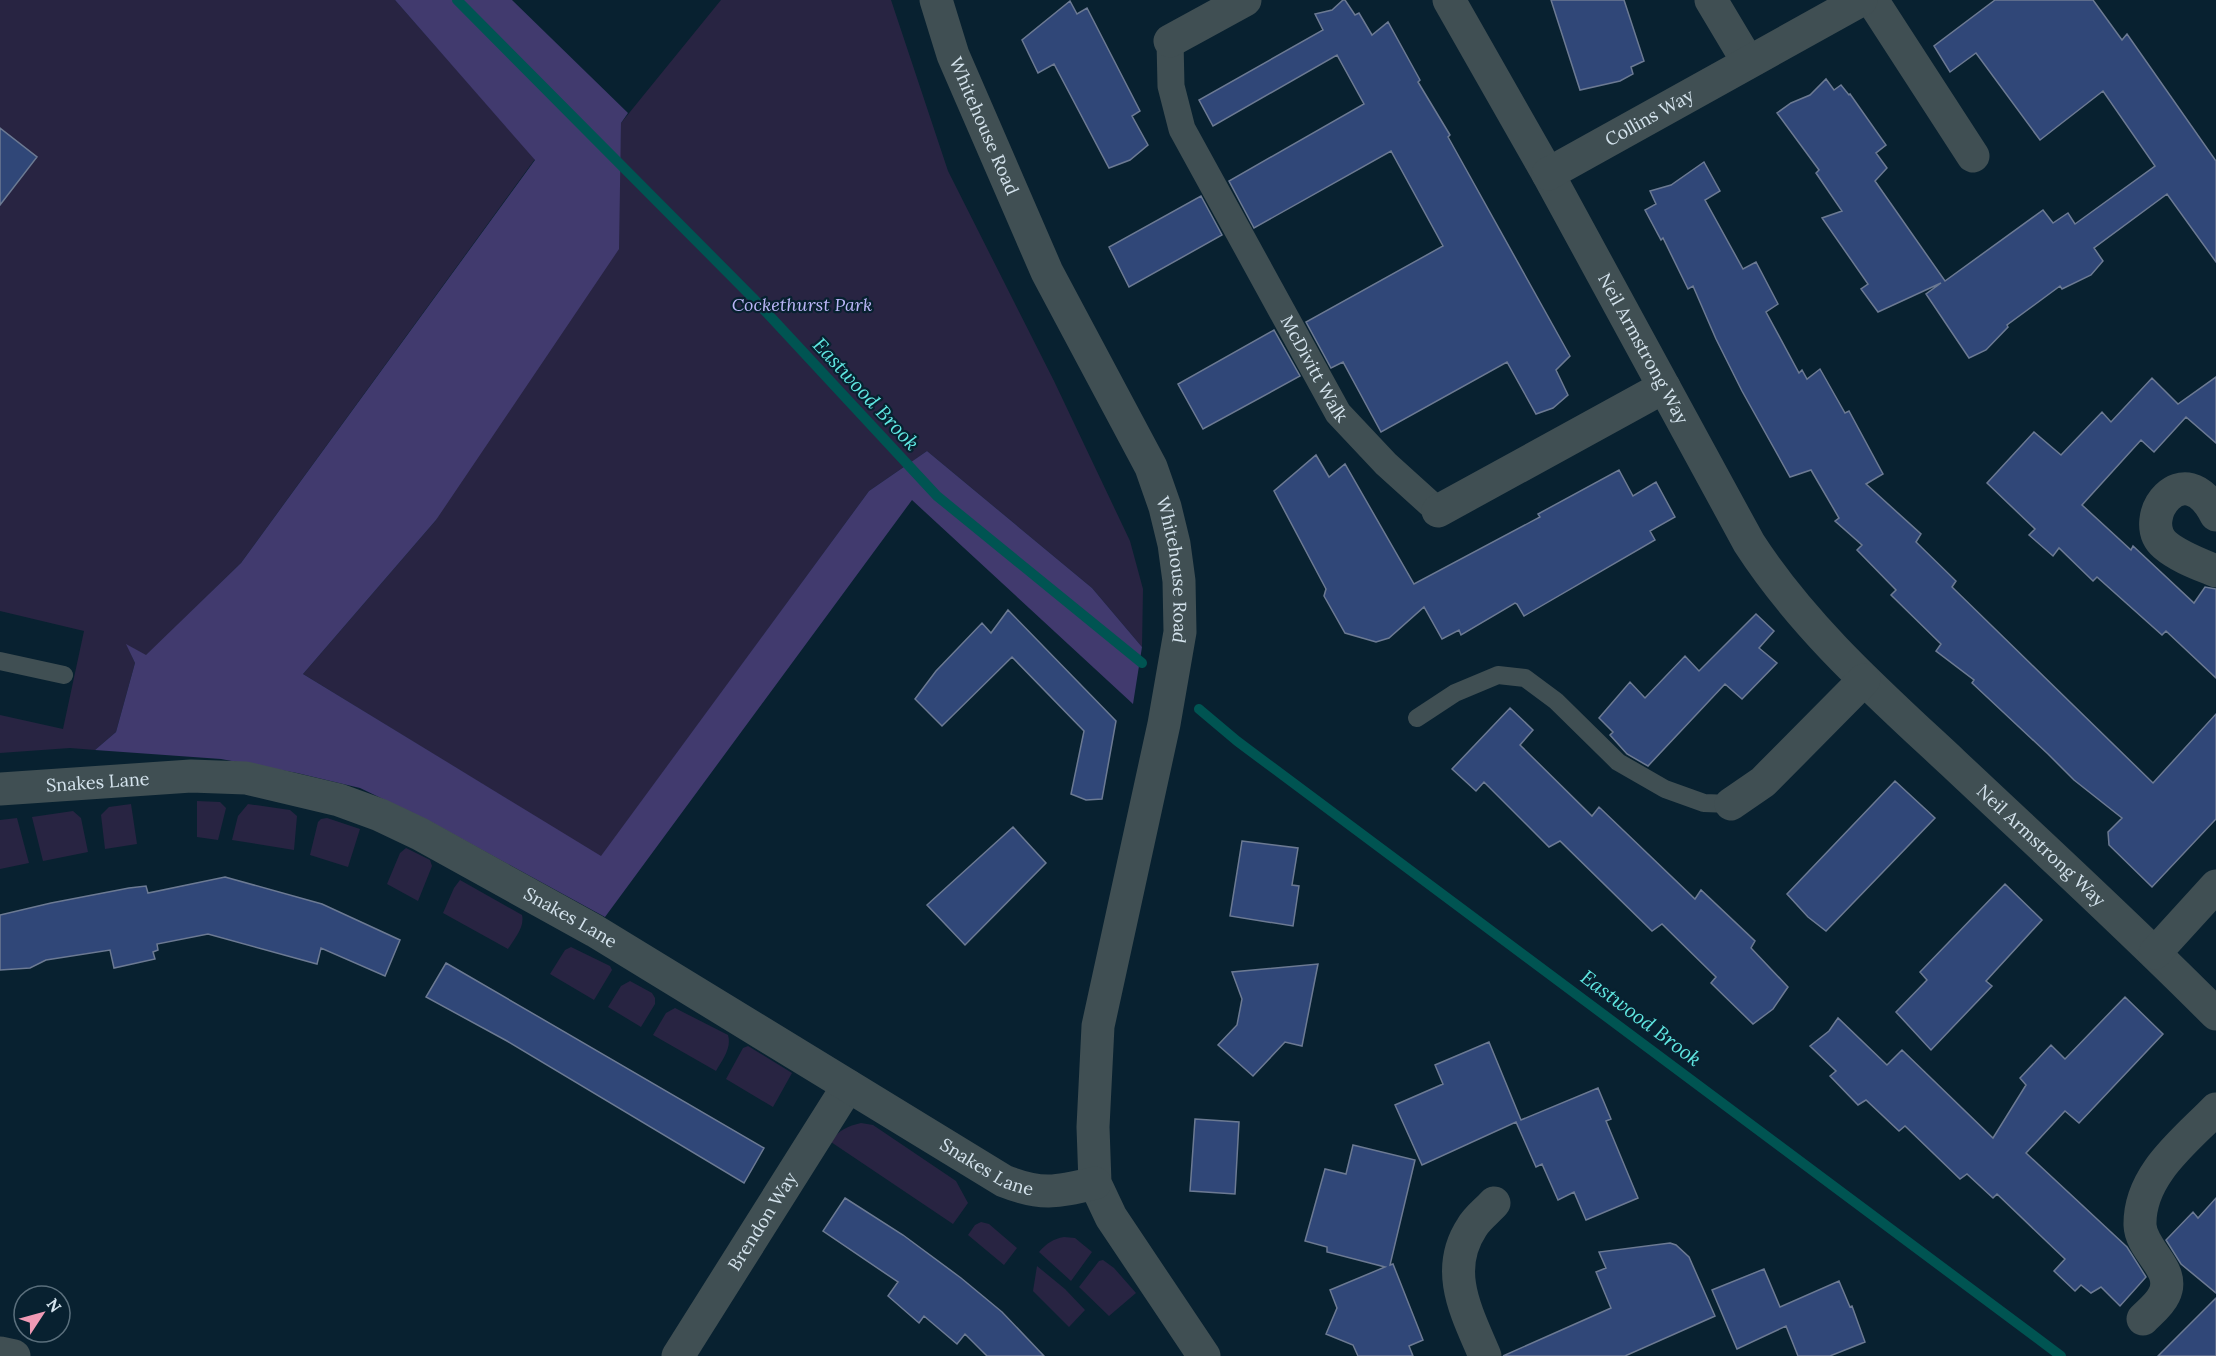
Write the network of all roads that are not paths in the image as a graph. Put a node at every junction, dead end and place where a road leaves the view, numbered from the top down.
1 (936, 0) edge
2 (1245, 0) edge
3 (1449, 0) edge
4 (1711, 0) edge
5 (1861, 0) edge
6 (1872, 0) edge
7 (1170, 41) joint
8 (1748, 62) junction
9 (1973, 156) dead end
10 (1548, 174) junction
11 (1664, 387) junction
12 (1438, 511) joint
13 (2216, 515) edge
14 (2216, 571) edge
15 (0, 661) edge
16 (64, 675) dead end
17 (1864, 680) junction
18 (1417, 718) dead end
19 (0, 789) edge
20 (1731, 804) joint
21 (2216, 886) edge
22 (2155, 953) junction
23 (2216, 1014) edge
24 (848, 1086) junction
25 (2216, 1109) edge
26 (1095, 1183) junction
27 (1494, 1203) dead end
28 (2143, 1319) dead end
29 (0, 1353) edge
30 (14, 1356) edge
31 (678, 1356) edge
32 (1204, 1356) edge
33 (1485, 1356) edge

1 - 26 street, Whitehouse Road
2 - 7 street, McDivitt Walk
3 - 10 street, Neil Armstrong Way
4 - 8 street
5 - 8 street, Collins Way
6 - 9 street
7 - 12 street, McDivitt Walk
8 - 10 street, Collins Way
10 - 11 street, Neil Armstrong Way
11 - 12 street, McDivitt Walk
11 - 17 street, Neil Armstrong Way
13 - 14 street
15 - 16 lane
17 - 20 street
17 - 22 street, Neil Armstrong Way
18 - 20 lane
19 - 24 street, Snakes Lane
21 - 22 street
22 - 23 street, Neil Armstrong Way
24 - 26 street, Snakes Lane
24 - 31 street, Brendon Way
25 - 28 street
26 - 32 street
27 - 33 street
29 - 30 street

